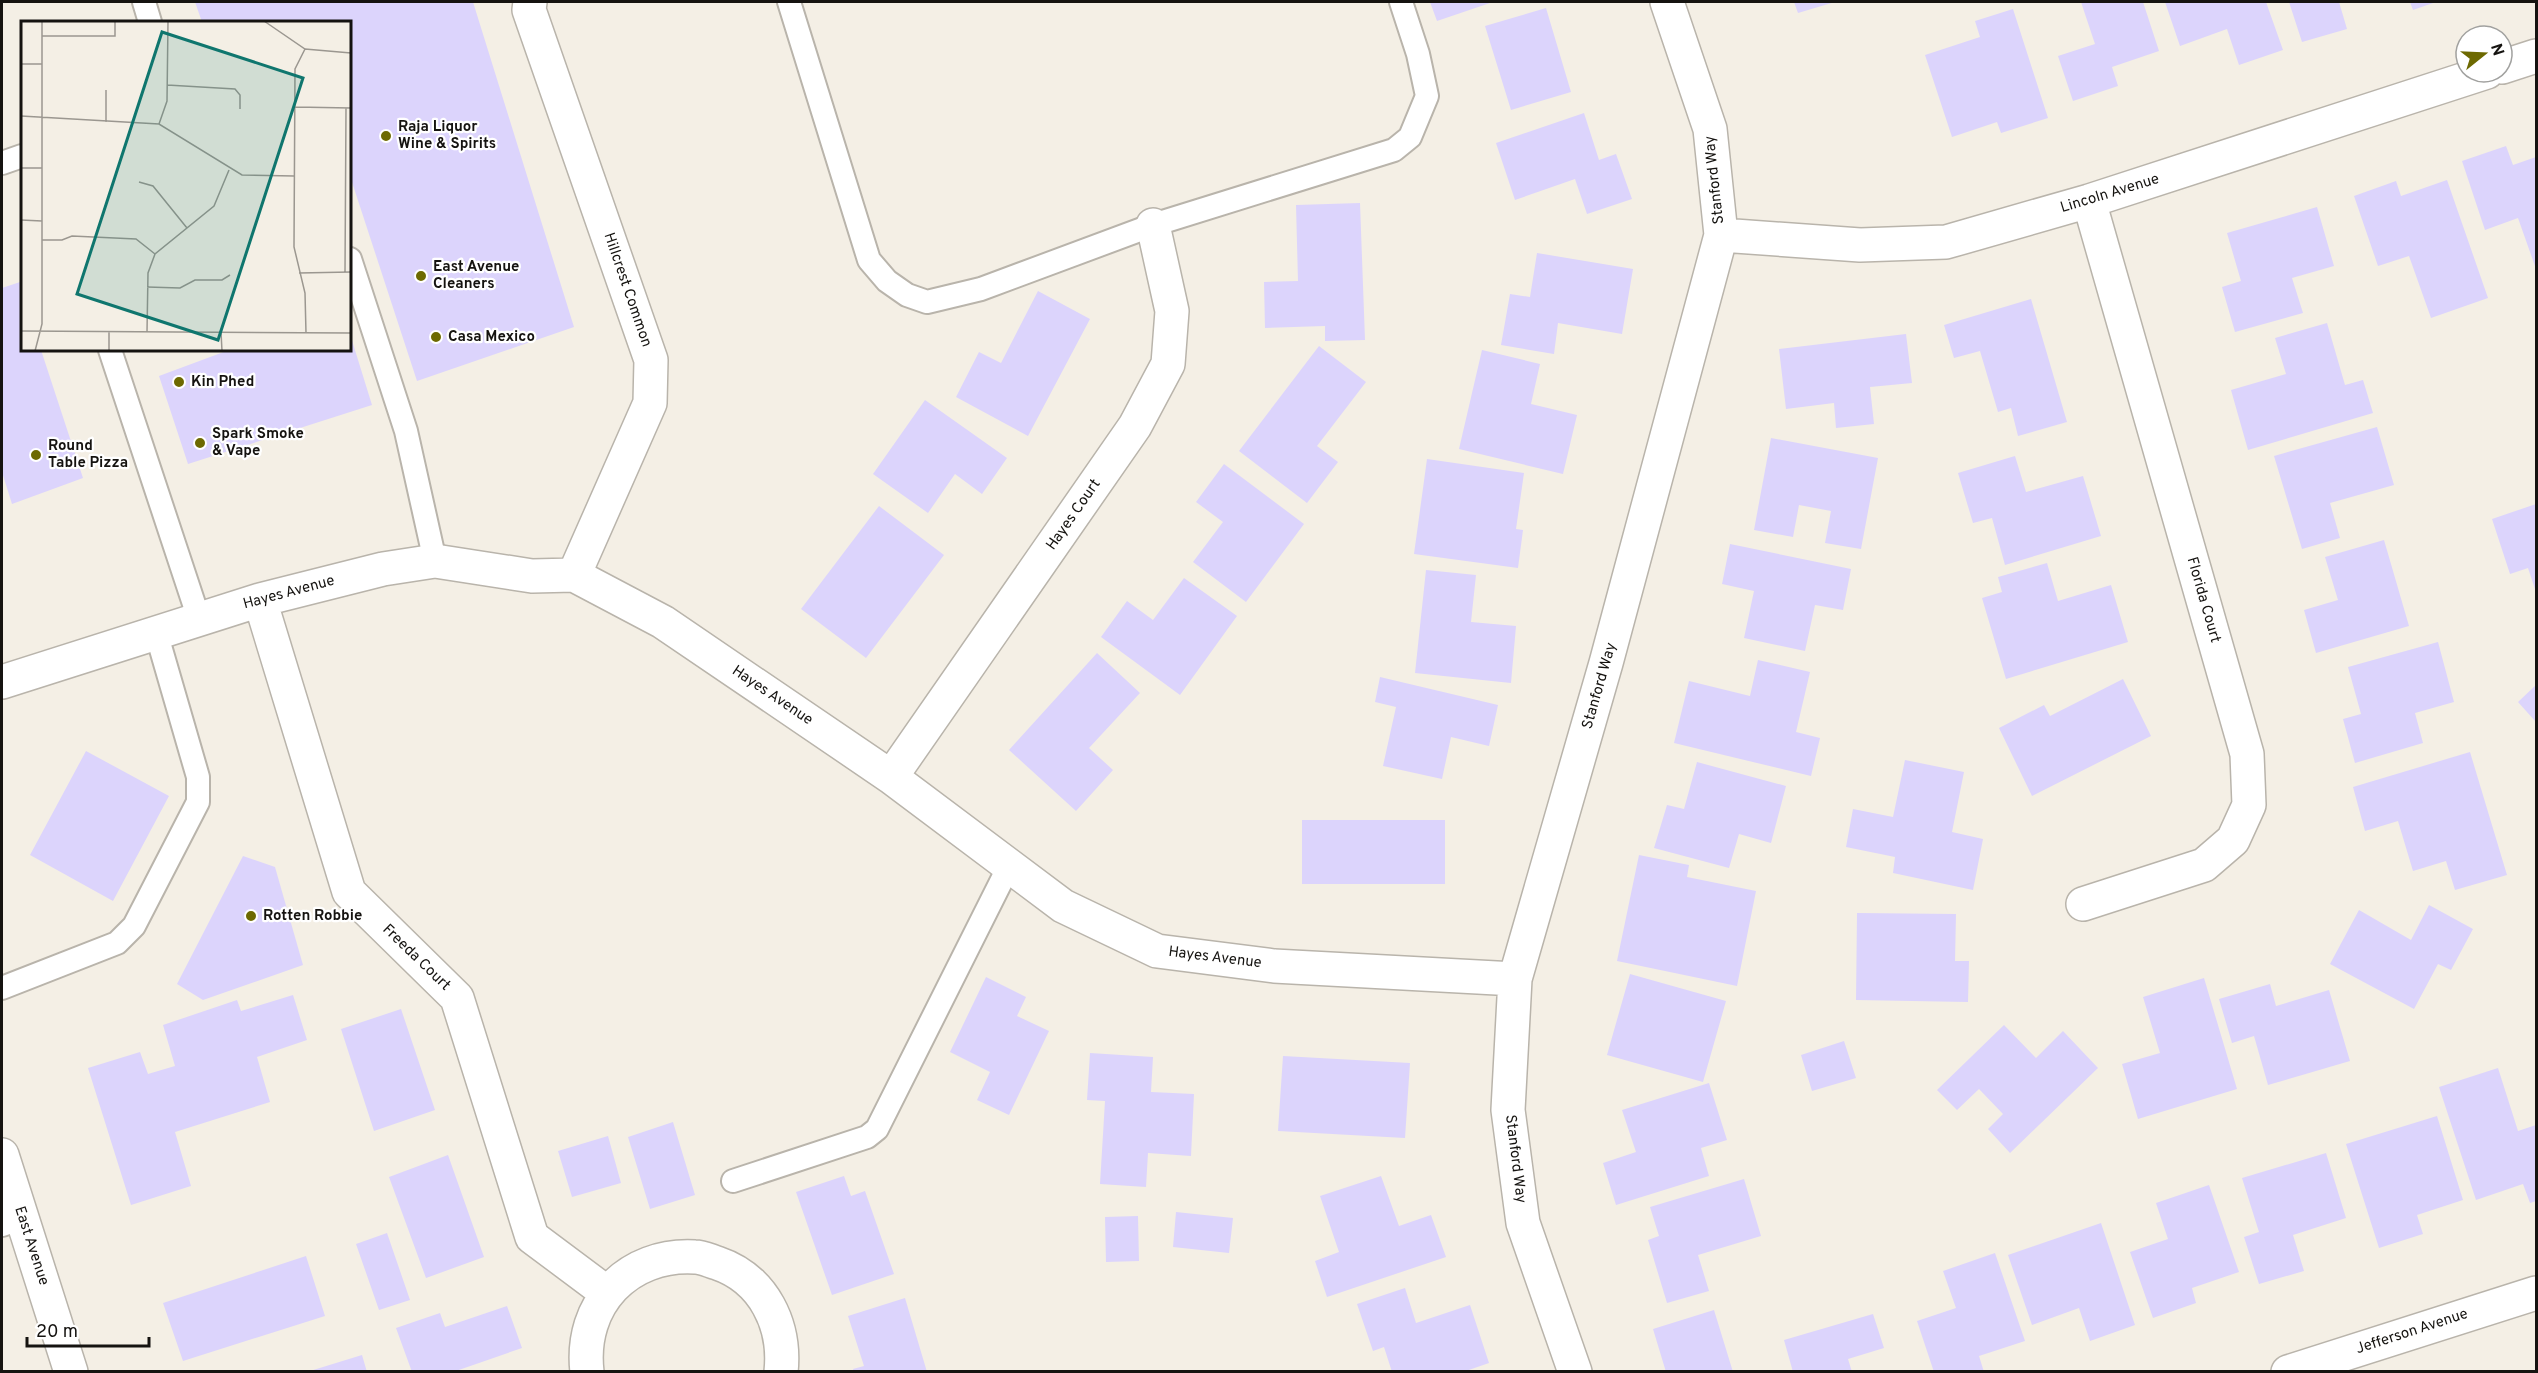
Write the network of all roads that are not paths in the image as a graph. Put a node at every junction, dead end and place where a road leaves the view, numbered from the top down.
1 (144, 2) edge
2 (530, 2) edge
3 (789, 2) edge
4 (1401, 2) edge
5 (1667, 2) edge
6 (150, 21) edge
7 (2536, 56) edge
8 (2514, 63) edge
9 (2454, 83) edge
10 (21, 156) edge
11 (2, 163) edge
12 (2089, 201) junction
13 (1153, 225) junction
14 (1721, 236) junction
15 (351, 262) edge
16 (110, 351) edge
17 (435, 561) junction
18 (574, 575) junction
19 (260, 600) junction
20 (200, 619) junction
21 (156, 632) junction
22 (2, 682) edge
23 (891, 777) junction
24 (1009, 866) junction
25 (2083, 903) dead end
26 (1515, 979) junction
27 (2, 988) edge
28 (2, 1155) edge
29 (734, 1180) dead end
30 (12, 1222) edge
31 (607, 1293) junction
32 (2536, 1293) edge
33 (71, 1371) edge
34 (587, 1371) edge
35 (781, 1371) edge
36 (1575, 1371) edge
37 (2288, 1371) edge

1 - 6 lane
2 - 18 street, Hillcrest Common
3 - 13 lane
4 - 13 lane
5 - 14 street, Stanford Way
7 - 8 street
9 - 12 street, Lincoln Avenue
10 - 11 lane
12 - 14 street, Lincoln Avenue
12 - 25 street, Florida Court
13 - 23 street, Hayes Court
14 - 26 street, Stanford Way
15 - 17 lane
16 - 20 lane
17 - 18 street, Hayes Avenue
17 - 19 street, Hayes Avenue
18 - 23 street, Hayes Avenue
19 - 20 street, Hayes Avenue
19 - 31 street, Freeda Court
20 - 21 street, Hayes Avenue
21 - 22 street, Hayes Avenue
21 - 27 lane
23 - 24 street, Hayes Avenue
24 - 26 street, Hayes Avenue
24 - 29 lane
26 - 36 street, Stanford Way
28 - 30 street, East Avenue
30 - 33 street, East Avenue
31 - 34 street
31 - 35 street
32 - 37 street, Jefferson Avenue

